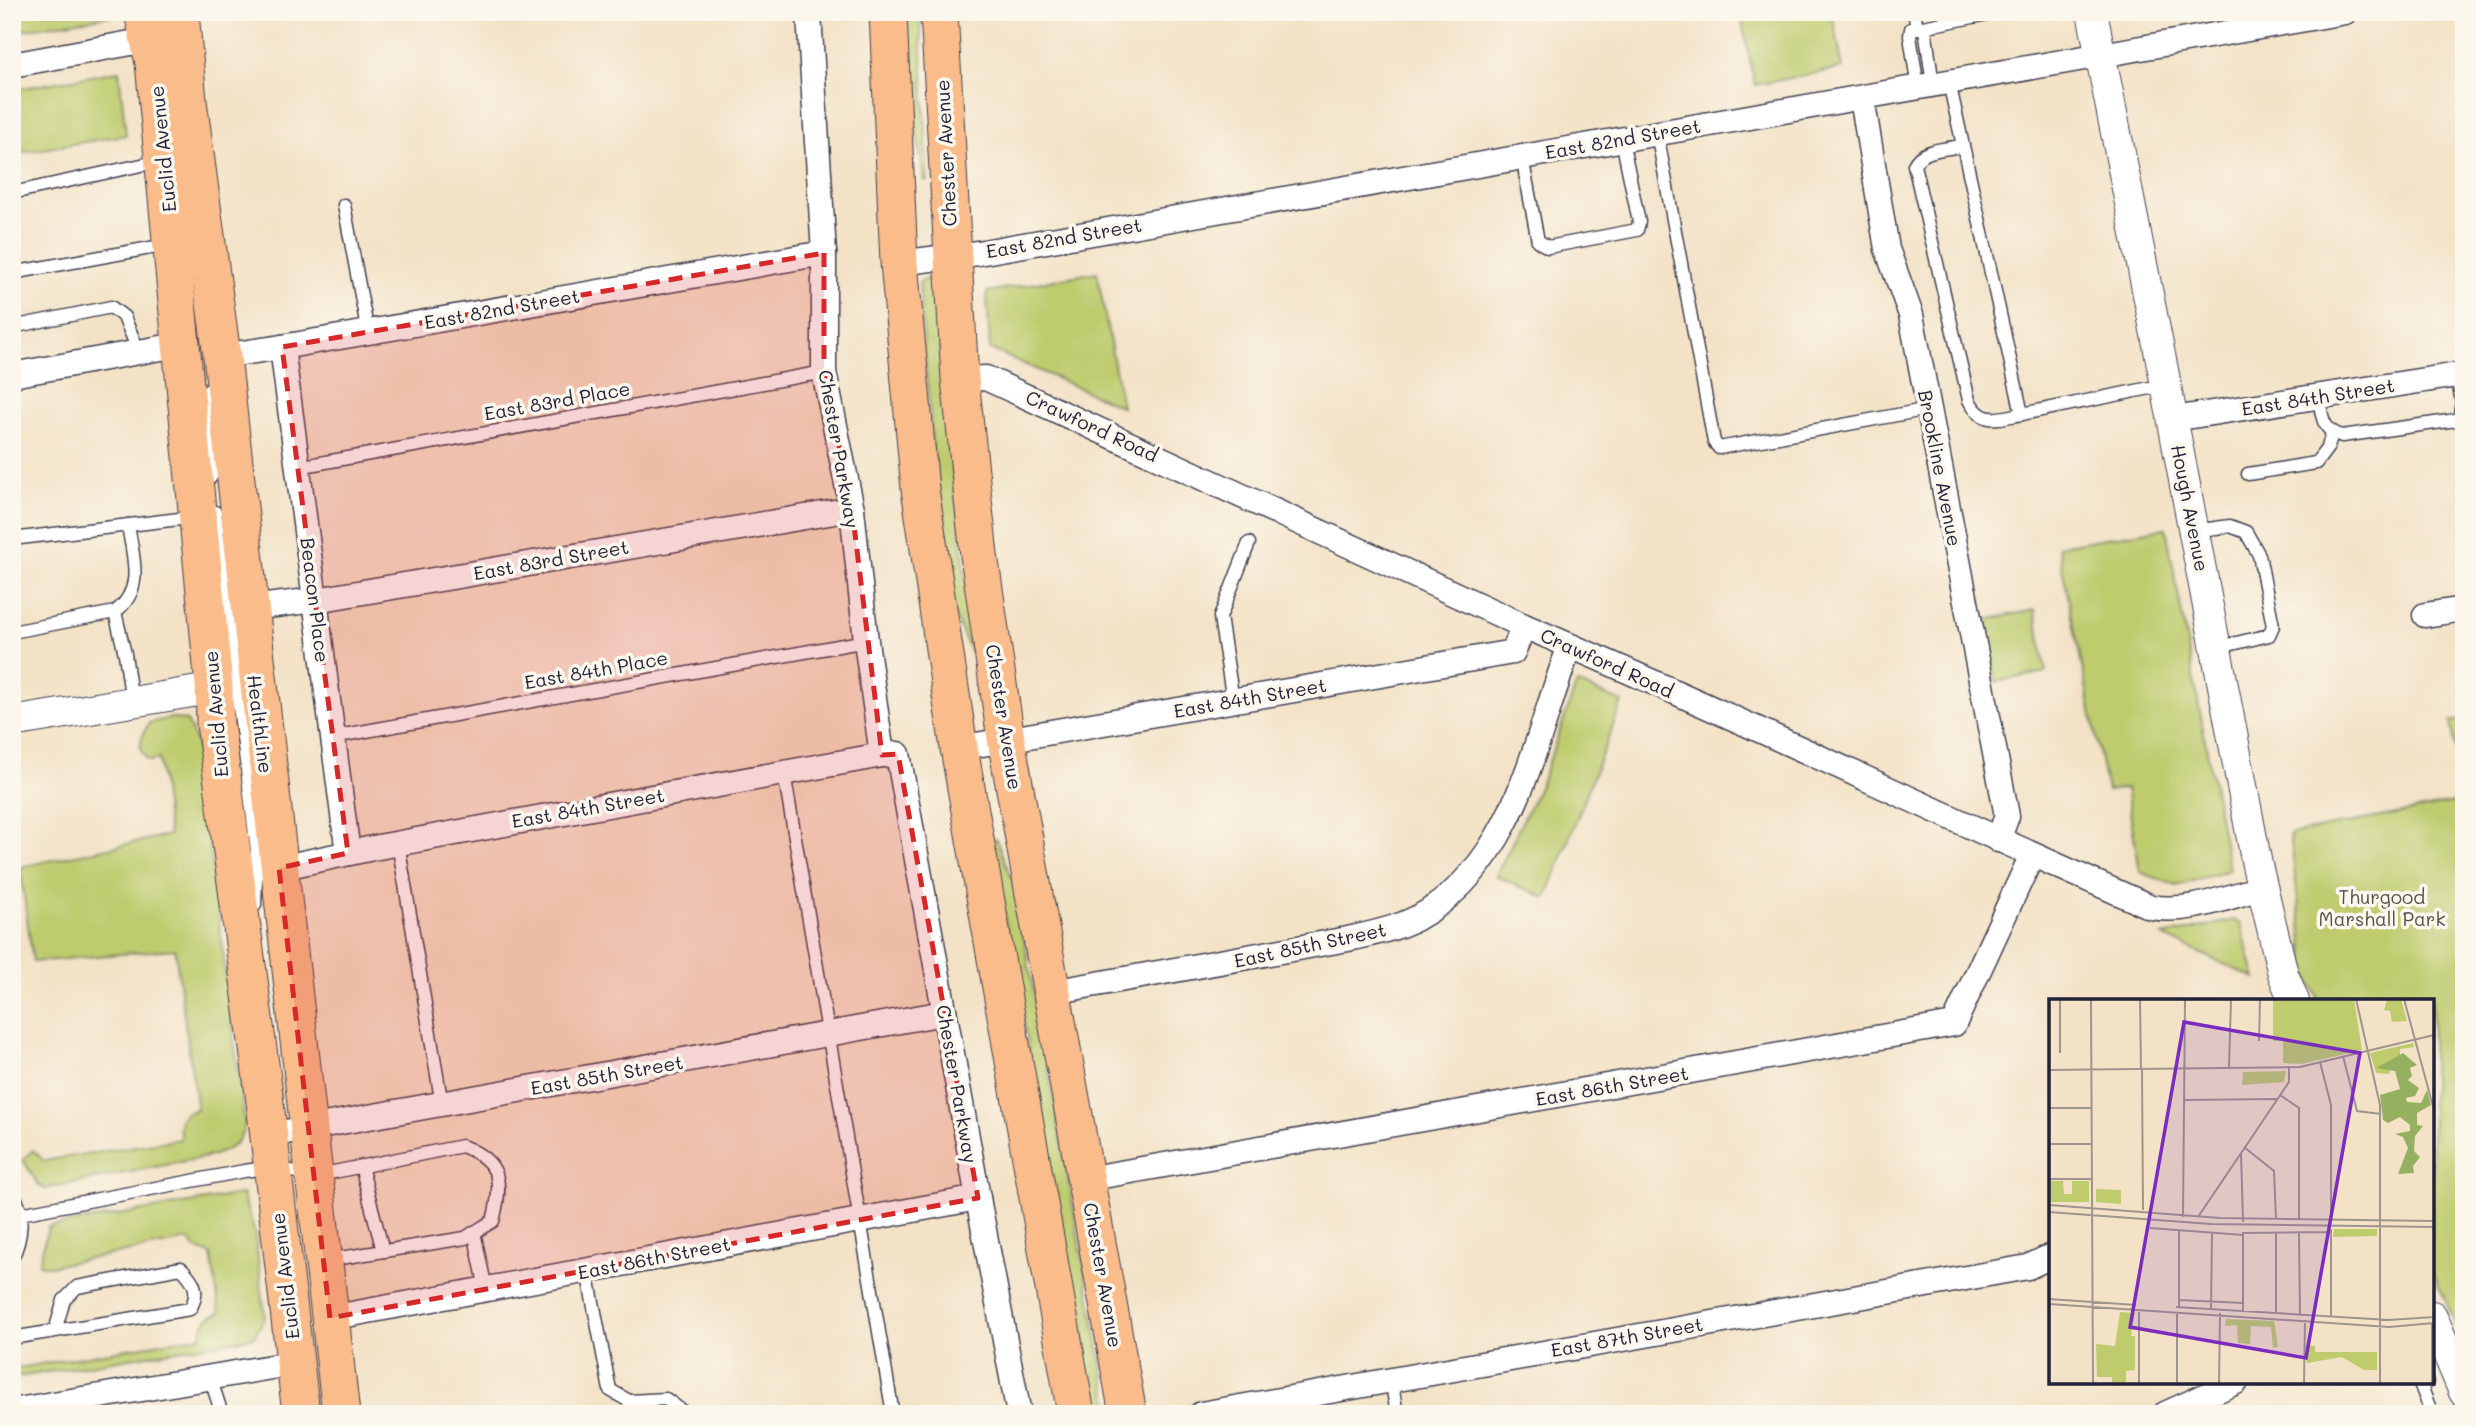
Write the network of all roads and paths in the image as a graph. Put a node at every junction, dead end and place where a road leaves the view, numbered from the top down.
1 (178, 12) edge
2 (888, 12) edge
3 (939, 12) edge
4 (1914, 12) edge
5 (1998, 12) edge
6 (2092, 12) edge
7 (2345, 12) edge
8 (809, 15) dead end
9 (1920, 27) junction
10 (156, 36) edge
11 (2100, 55) junction
12 (12, 65) edge
13 (1933, 85) junction
14 (1862, 97) junction
15 (1657, 134) junction
16 (1622, 140) junction
17 (1962, 146) junction
18 (1522, 157) junction
19 (164, 161) junction
20 (12, 193) edge
21 (344, 205) dead end
22 (172, 244) junction
23 (824, 253) junction
24 (952, 257) junction
25 (900, 262) junction
26 (12, 273) edge
27 (12, 327) edge
28 (368, 332) junction
29 (282, 347) junction
30 (200, 348) junction
31 (139, 352) junction
32 (824, 372) junction
33 (12, 375) edge
34 (2460, 375) edge
35 (960, 379) junction
36 (2166, 385) junction
37 (2319, 397) junction
38 (1929, 409) junction
39 (2022, 414) junction
40 (2173, 419) junction
41 (2332, 433) junction
42 (298, 467) junction
43 (2248, 474) dead end
44 (209, 496) junction
45 (852, 509) junction
46 (128, 525) junction
47 (2194, 531) junction
48 (12, 539) edge
49 (1249, 543) dead end
50 (316, 600) junction
51 (250, 608) junction
52 (2464, 609) edge
53 (115, 612) junction
54 (2425, 615) dead end
55 (1524, 626) junction
56 (12, 632) edge
57 (866, 641) junction
58 (1570, 646) junction
59 (2216, 648) junction
60 (236, 684) junction
61 (1233, 701) junction
62 (132, 702) junction
63 (12, 722) edge
64 (333, 737) junction
65 (1006, 739) junction
66 (959, 748) junction
67 (890, 754) junction
68 (784, 773) junction
69 (1998, 840) junction
70 (398, 843) junction
71 (348, 853) junction
72 (2032, 855) junction
73 (268, 859) junction
74 (2262, 888) junction
75 (1052, 992) junction
76 (2293, 999) edge
77 (251, 1003) junction
78 (944, 1013) junction
79 (827, 1035) junction
80 (442, 1105) junction
81 (309, 1129) junction
82 (271, 1151) junction
83 (361, 1166) junction
84 (314, 1176) junction
85 (1086, 1179) junction
86 (12, 1192) edge
87 (978, 1198) junction
88 (20, 1214) junction
89 (861, 1220) junction
90 (474, 1232) junction
91 (383, 1251) junction
92 (2049, 1257) edge
93 (12, 1258) edge
94 (324, 1261) junction
95 (587, 1271) junction
96 (486, 1289) junction
97 (330, 1318) junction
98 (2434, 1322) edge
99 (55, 1331) junction
100 (12, 1338) edge
101 (295, 1363) junction
102 (210, 1377) junction
103 (1391, 1379) junction
104 (2450, 1381) edge
105 (2232, 1384) edge
106 (2423, 1384) edge
107 (12, 1411) edge
108 (222, 1414) edge
109 (301, 1414) edge
110 (341, 1414) edge
111 (687, 1414) edge
112 (893, 1414) edge
113 (1019, 1414) edge
114 (1076, 1414) edge
115 (1128, 1414) edge
116 (1202, 1414) edge
117 (1397, 1414) edge
118 (2165, 1414) edge
119 (2432, 1414) edge

1 - 10 main road, Euclid Avenue
2 - 25 main road
3 - 24 main road, Chester Avenue
4 - 9 lane
5 - 9 lane
6 - 11 street, Hough Avenue
7 - 11 street, East 82nd Street
8 - 23 street, Chester Parkway
9 - 13 lane
10 - 12 street
10 - 19 main road, Euclid Avenue
10 - 30 main road, Euclid Avenue
11 - 13 street, East 82nd Street
11 - 36 street, Hough Avenue
13 - 14 street, East 82nd Street
13 - 17 lane
14 - 15 street, East 82nd Street
14 - 38 street, Brookline Avenue
15 - 16 street, East 82nd Street
15 - 38 lane
16 - 18 street, East 82nd Street
16 - 18 lane
17 - 39 lane
17 - 39 lane
18 - 24 street, East 82nd Street
19 - 20 lane
19 - 22 main road, Euclid Avenue
21 - 28 lane
22 - 26 lane
22 - 30 main road, Euclid Avenue
23 - 28 street, East 82nd Street
23 - 32 street, Chester Parkway
24 - 25 street, East 82nd Street
24 - 35 main road, Chester Avenue
25 - 66 main road
27 - 31 lane
28 - 29 street, East 82nd Street
29 - 30 street, East 82nd Street
29 - 42 street, Beacon Place
30 - 31 street, East 82nd Street
30 - 44 main road, Euclid Avenue
30 - 51 main road, Euclid Avenue
31 - 33 street, East 82nd Street
32 - 42 lane, East 83rd Place
32 - 45 street, Chester Parkway
34 - 37 street, East 84th Street
34 - 41 lane
35 - 55 street, Crawford Road
35 - 65 main road, Chester Avenue
36 - 39 lane
36 - 40 street, Hough Avenue
37 - 40 street, East 84th Street
37 - 41 lane
38 - 69 street, Brookline Avenue
40 - 47 street, Hough Avenue
41 - 43 lane
42 - 50 street, Beacon Place
44 - 46 lane
44 - 60 main road, Euclid Avenue
45 - 50 street, East 83rd Street
45 - 57 street, Chester Parkway
46 - 48 lane
46 - 53 lane
47 - 59 street, Hough Avenue
47 - 59 lane
49 - 61 lane
50 - 51 street, East 83rd Street
50 - 64 street, Beacon Place
51 - 60 main road, Euclid Avenue
52 - 54 street
53 - 56 lane
53 - 62 lane
55 - 58 street, Crawford Road
55 - 61 street, East 84th Street
57 - 64 lane, East 84th Place
57 - 67 street, Chester Parkway
58 - 69 street, Crawford Road
58 - 75 street, East 85th Street
59 - 74 street, Hough Avenue
60 - 62 street
60 - 73 main road, Euclid Avenue
60 - 77 main road, Euclid Avenue
61 - 65 street, East 84th Street
62 - 63 street
64 - 71 street, Beacon Place
65 - 66 street, East 84th Street
65 - 75 main road, Chester Avenue
66 - 114 main road
67 - 68 street, East 84th Street
67 - 78 street, Chester Parkway
68 - 70 street, East 84th Street
68 - 79 lane
69 - 72 street, Crawford Road
70 - 71 street, East 84th Street
70 - 80 lane
71 - 73 street, East 84th Street
72 - 74 street, Crawford Road
72 - 85 street, East 86th Street
73 - 77 lane
73 - 81 main road, Euclid Avenue
74 - 76 street, Hough Avenue
75 - 85 main road, Chester Avenue
77 - 82 main road, Euclid Avenue
78 - 79 street, East 85th Street
78 - 87 street, Chester Parkway
79 - 80 street, East 85th Street
79 - 89 lane
80 - 81 street, East 85th Street
81 - 82 street, East 85th Street
81 - 84 main road, Euclid Avenue
82 - 84 lane
82 - 88 lane
82 - 101 main road, Euclid Avenue
83 - 84 lane
83 - 90 lane
83 - 91 lane
84 - 94 main road, Euclid Avenue
85 - 115 main road, Chester Avenue
86 - 88 lane
87 - 89 street, East 86th Street
87 - 113 street, Chester Parkway
88 - 93 lane
89 - 95 street, East 86th Street
89 - 112 lane
90 - 91 lane
90 - 96 lane
91 - 94 lane
92 - 103 street, East 87th Street
94 - 97 main road, Euclid Avenue
95 - 96 street, East 86th Street
95 - 111 lane
96 - 97 street, East 86th Street
97 - 110 main road, Euclid Avenue
98 - 104 street
99 - 99 lane
99 - 100 lane
101 - 102 street
101 - 109 main road, Euclid Avenue
102 - 107 street
102 - 108 lane
103 - 116 street, East 87th Street
103 - 117 lane
105 - 118 street
106 - 119 lane

